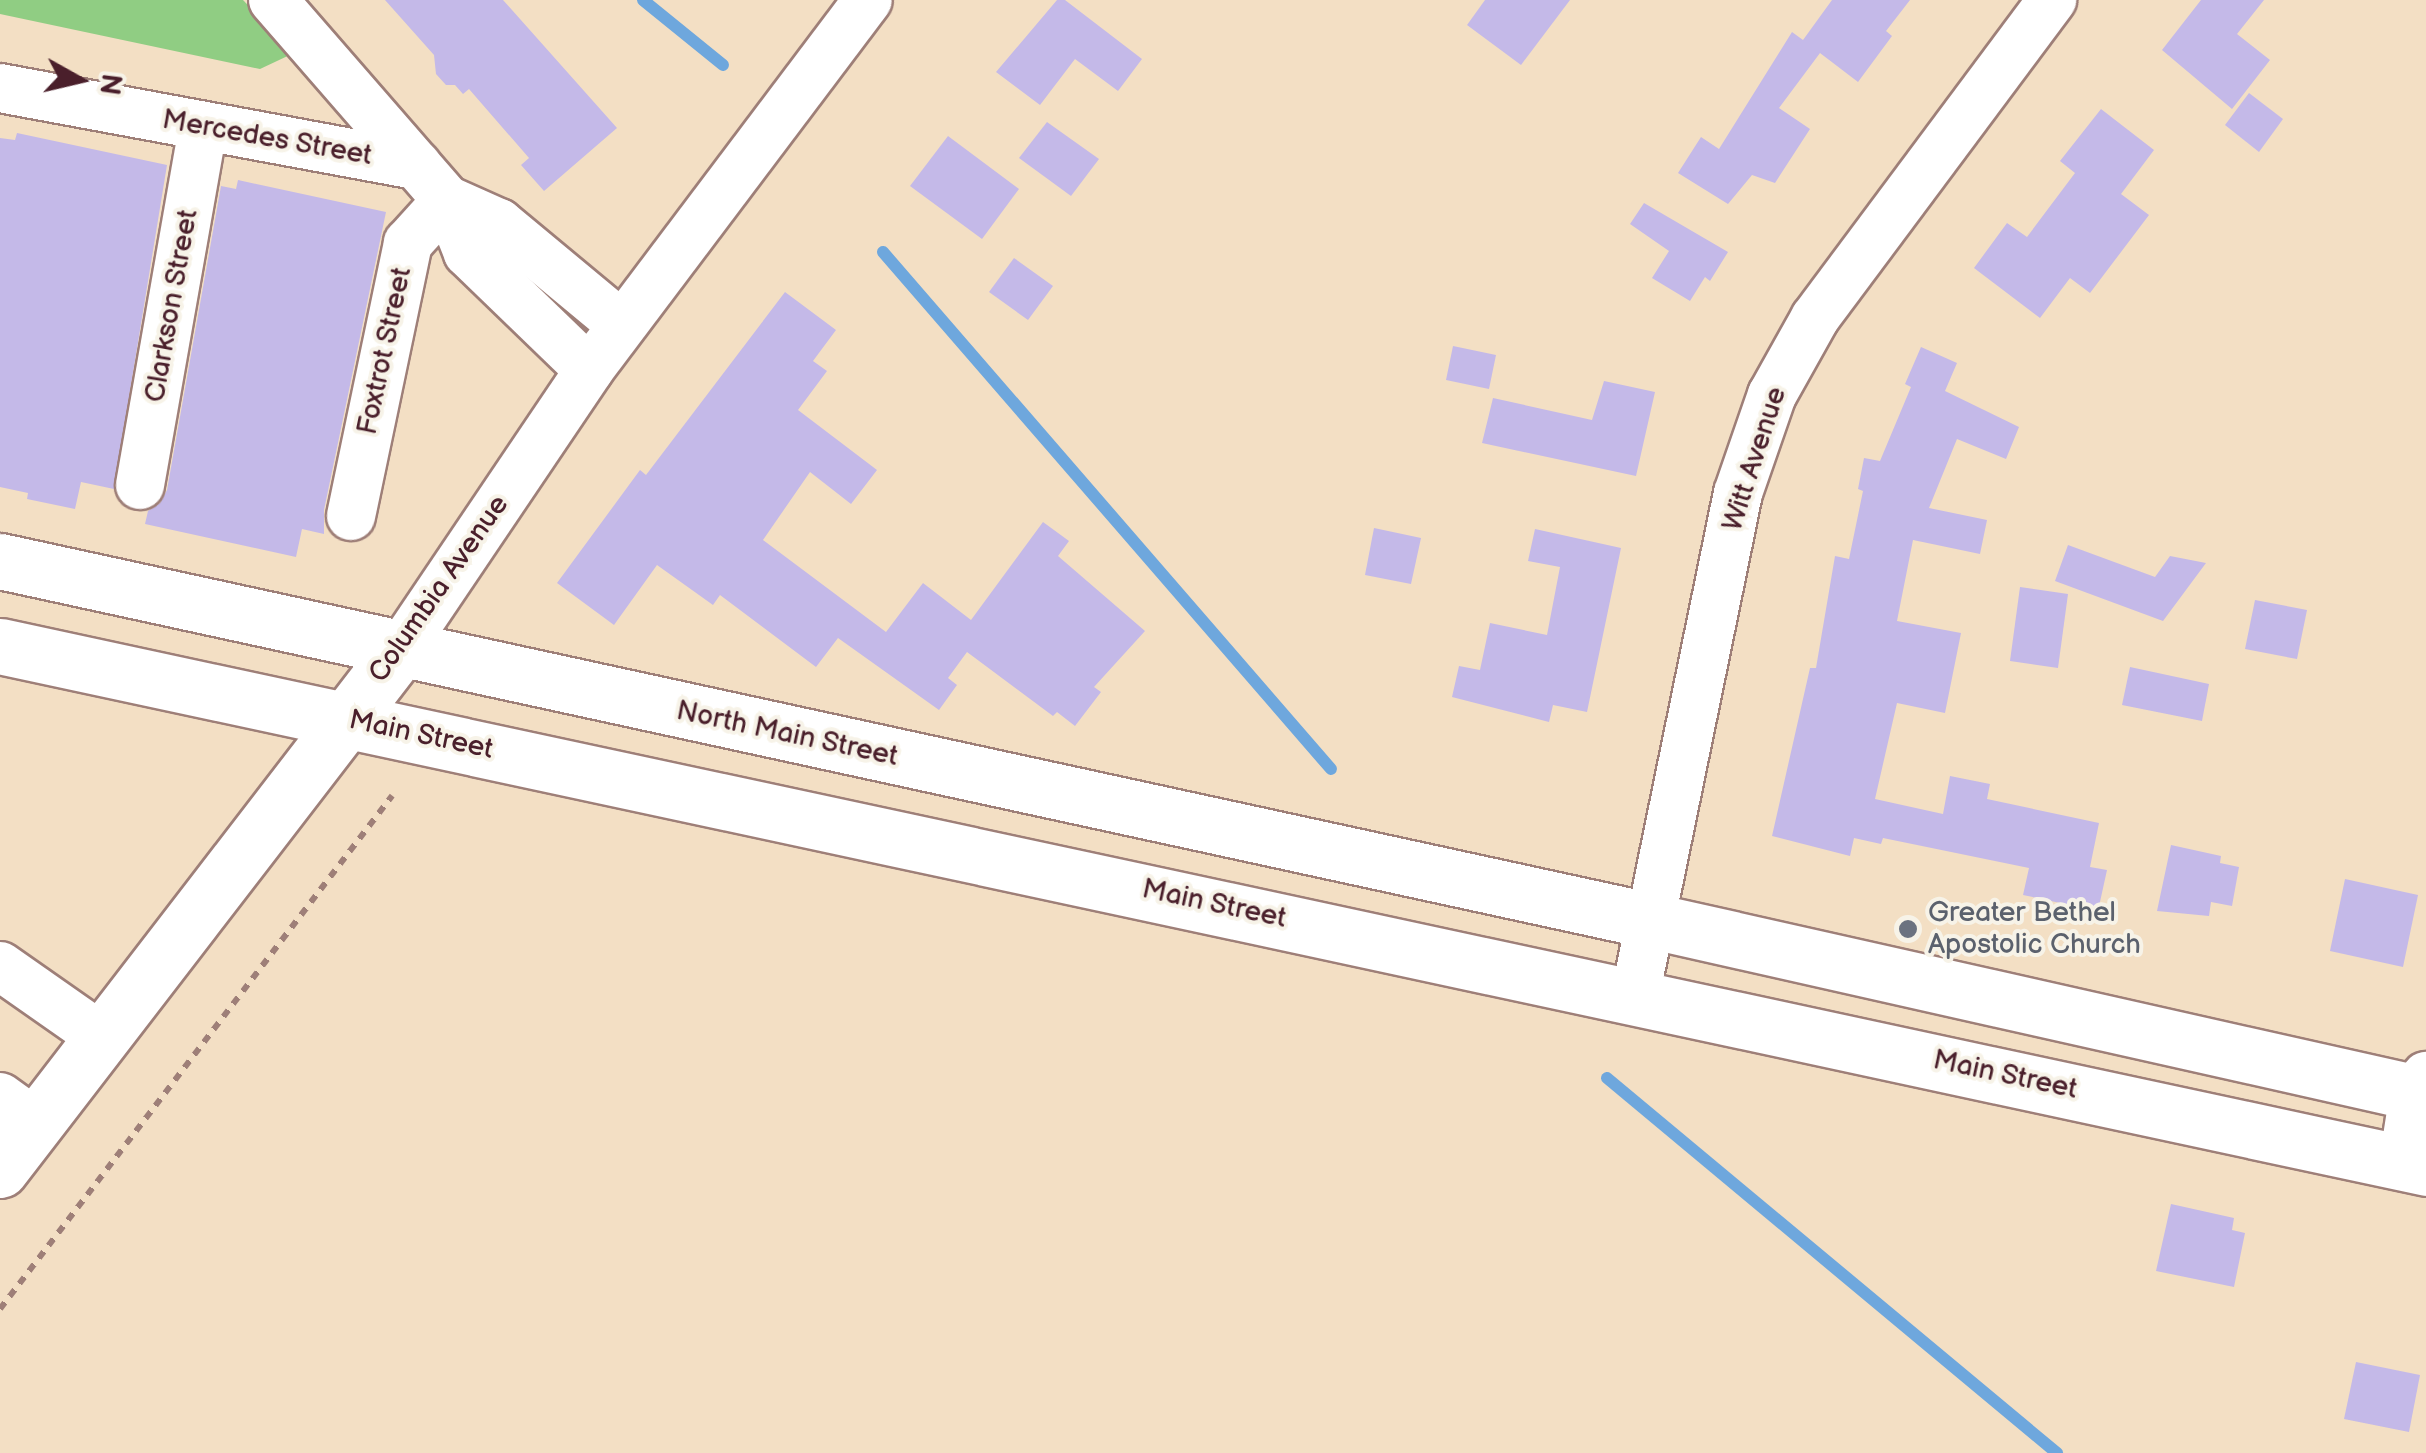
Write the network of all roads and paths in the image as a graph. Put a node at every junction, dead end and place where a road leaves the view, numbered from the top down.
1 (273, 0) edge
2 (868, 0) edge
3 (2052, 0) edge
4 (0, 88) edge
5 (203, 127) junction
6 (432, 182) junction
7 (508, 260) junction
8 (622, 325) junction
9 (589, 370) junction
10 (140, 485) dead end
11 (351, 516) dead end
12 (0, 561) edge
13 (0, 646) edge
14 (401, 650) junction
15 (346, 719) junction
16 (392, 796) dead end
17 (1648, 920) junction
18 (0, 966) edge
19 (1635, 996) junction
20 (103, 1038) junction
21 (2422, 1088) edge
22 (18, 1110) edge
23 (2414, 1165) edge
24 (0, 1170) edge
25 (0, 1309) edge

1 - 6 street
2 - 8 street, Columbia Avenue
3 - 17 street, Witt Avenue
4 - 5 street, Mercedes Street
5 - 6 street, Mercedes Street
5 - 10 street, Clarkson Street
6 - 7 street
6 - 11 street, Foxtrot Street
7 - 8 street
7 - 9 street
8 - 9 street, Columbia Avenue
9 - 14 street, Columbia Avenue
12 - 14 main road, North Main Street
13 - 15 main road, Main Street
14 - 15 main road, Columbia Avenue
14 - 17 main road, North Main Street
15 - 19 main road, Main Street
15 - 20 main road, Columbia Avenue
16 - 25 path
17 - 19 street, Witt Avenue
17 - 21 main road
18 - 20 street
19 - 23 main road, Main Street
20 - 22 main road, Columbia Avenue
21 - 23 street
22 - 24 main road, Columbia Avenue

